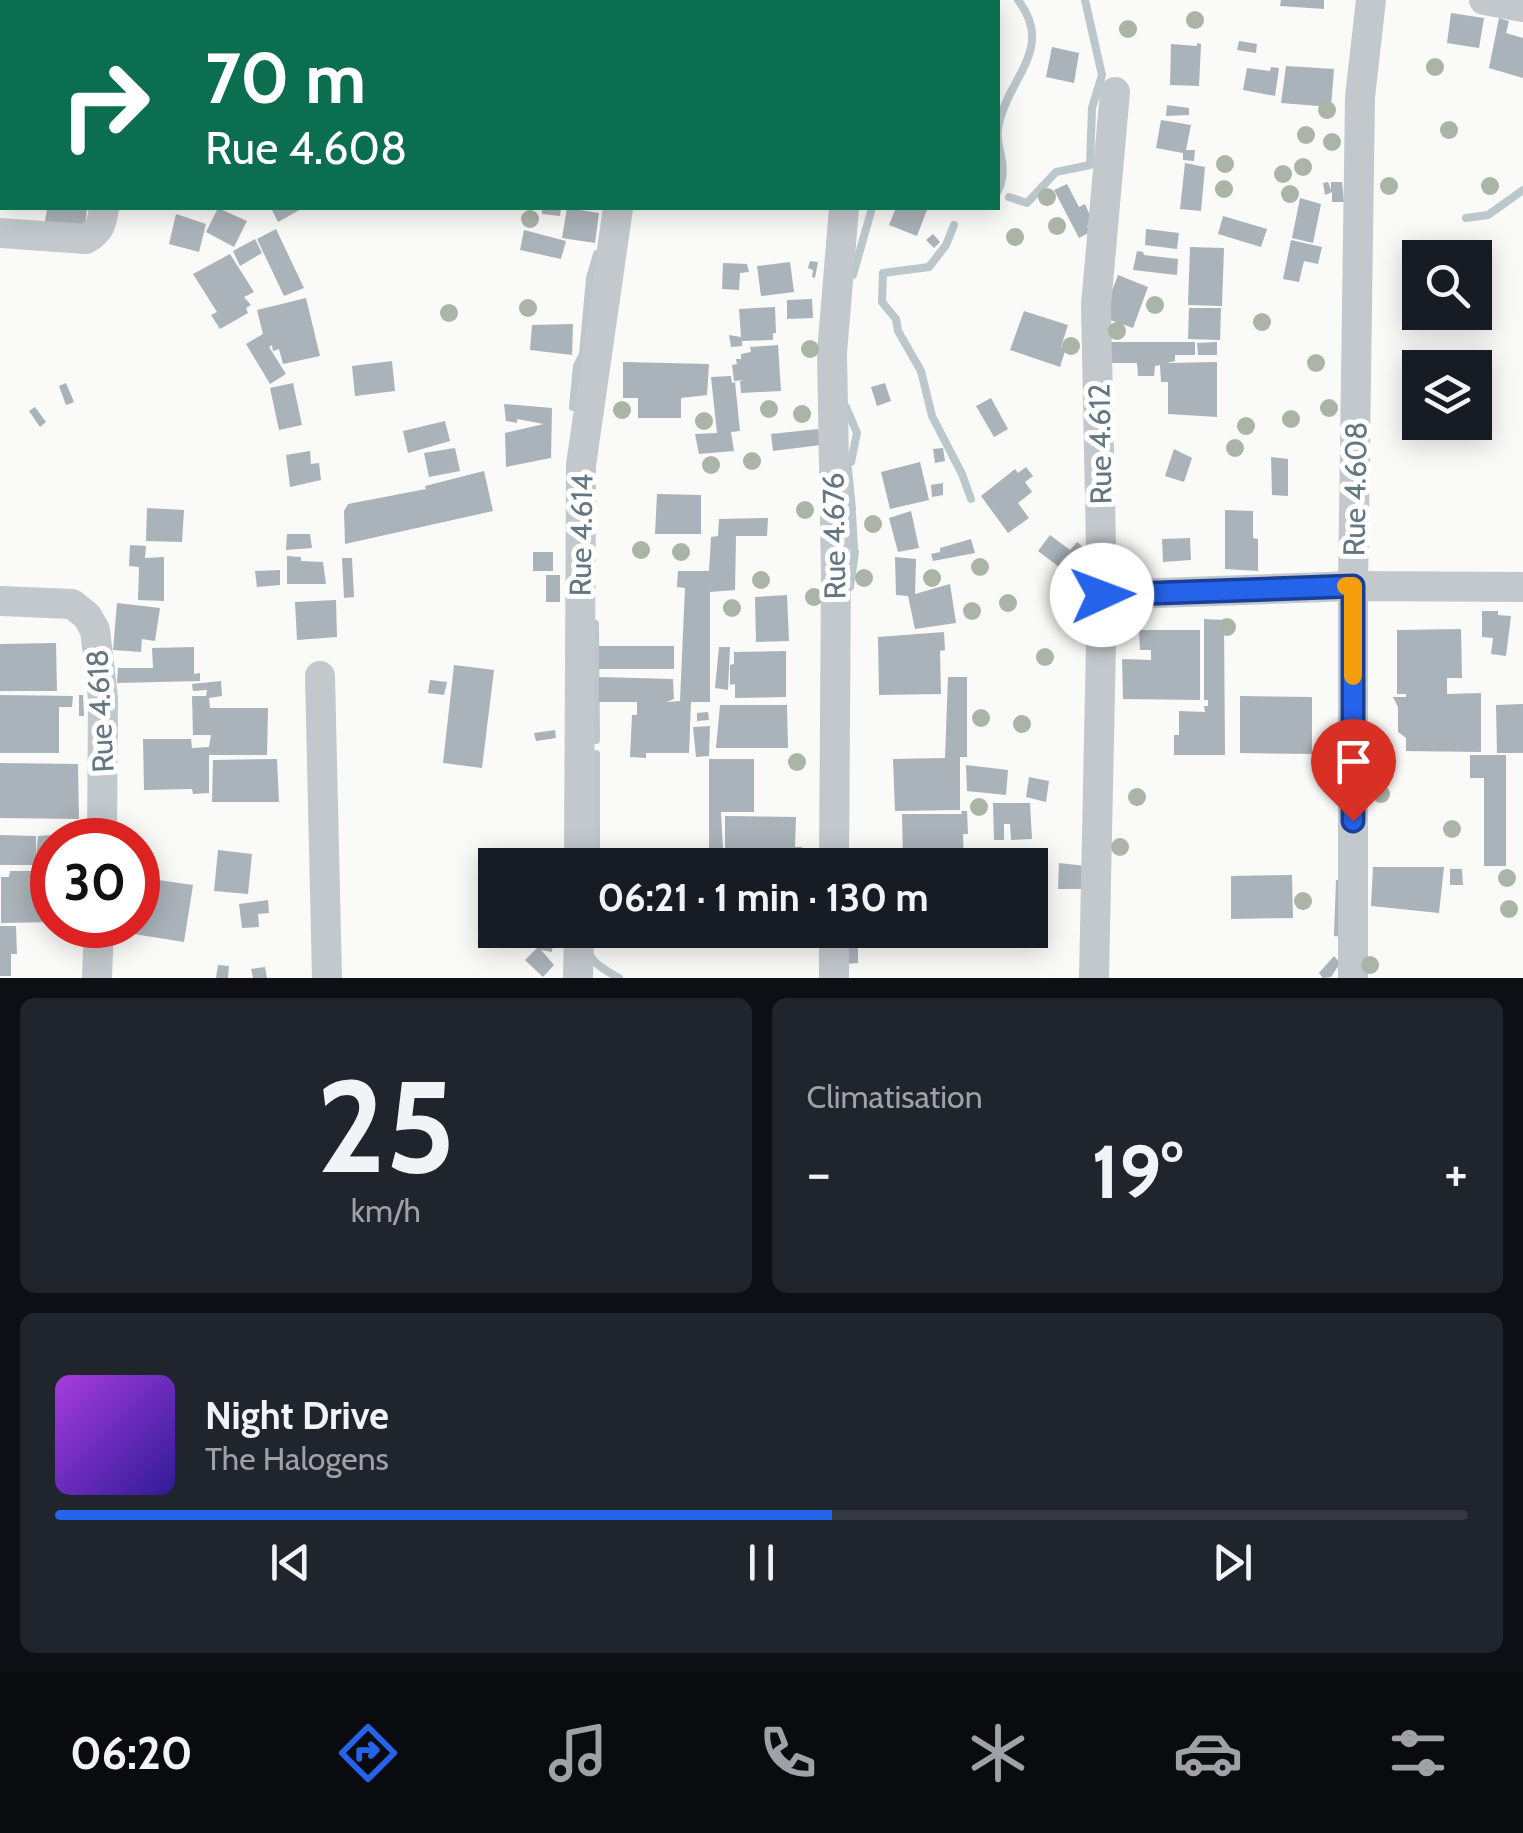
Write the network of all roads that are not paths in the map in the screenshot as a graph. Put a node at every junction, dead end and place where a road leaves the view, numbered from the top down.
1 (1371, 0) edge
2 (1484, 0) edge
3 (1523, 7) edge
4 (1115, 92) dead end
5 (104, 210) edge
6 (618, 210) edge
7 (844, 210) edge
8 (0, 233) edge
9 (1353, 586) junction
10 (1523, 586) edge
11 (1102, 595) junction
12 (0, 602) edge
13 (320, 676) dead end
14 (102, 818) edge
15 (579, 848) edge
16 (834, 848) edge
17 (98, 948) edge
18 (578, 948) edge
19 (834, 948) edge
20 (97, 978) edge
21 (327, 978) edge
22 (578, 978) edge
23 (834, 978) edge
24 (1094, 978) edge
25 (1354, 978) edge

1 - 9 street, Rue 4.608
2 - 3 street
4 - 11 street, Rue 4.612
5 - 8 street
6 - 15 street, Rue 4.614
7 - 16 street, Rue 4.676
9 - 10 street
9 - 11 street
9 - 25 street, Rue 4.608
11 - 24 street, Rue 4.612
12 - 14 street, Rue 4.618
13 - 21 street
17 - 20 street
18 - 22 street
19 - 23 street

